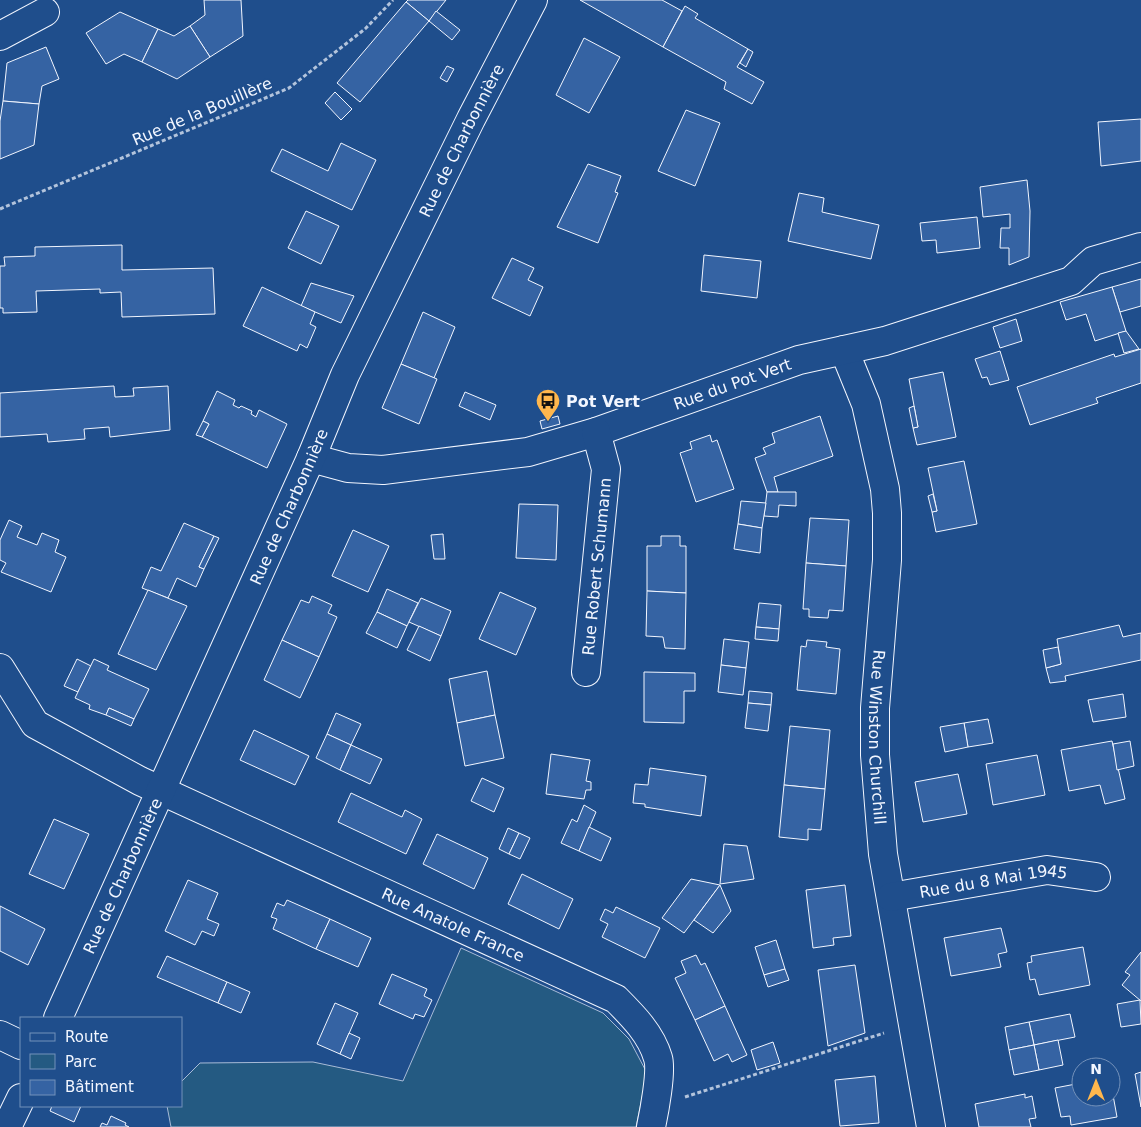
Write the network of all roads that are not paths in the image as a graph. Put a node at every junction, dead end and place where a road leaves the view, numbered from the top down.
1 (533, 0) edge
2 (50, 4) edge
3 (0, 36) edge
4 (1141, 247) edge
5 (844, 350) junction
6 (596, 432) junction
7 (311, 458) junction
8 (0, 668) edge
9 (586, 672) dead end
10 (161, 790) junction
11 (1096, 877) dead end
12 (891, 897) junction
13 (58, 1017) edge
14 (0, 1035) edge
15 (20, 1045) edge
16 (20, 1100) edge
17 (653, 1117) edge
18 (8, 1127) edge
19 (931, 1127) edge

1 - 7 street, Rue de Charbonnière
2 - 3 street
4 - 5 street, Rue du Pot Vert
5 - 6 street, Rue du Pot Vert
5 - 12 street, Rue Winston Churchill
6 - 7 street, Rue du Pot Vert
6 - 9 street, Rue Robert Schumann
7 - 10 street, Rue de Charbonnière
8 - 10 street, Rue Anatole France
10 - 13 street, Rue de Charbonnière
10 - 17 street, Rue Anatole France
11 - 12 street, Rue du 8 Mai 1945
12 - 19 street, Rue Winston Churchill
14 - 15 street
16 - 18 street

